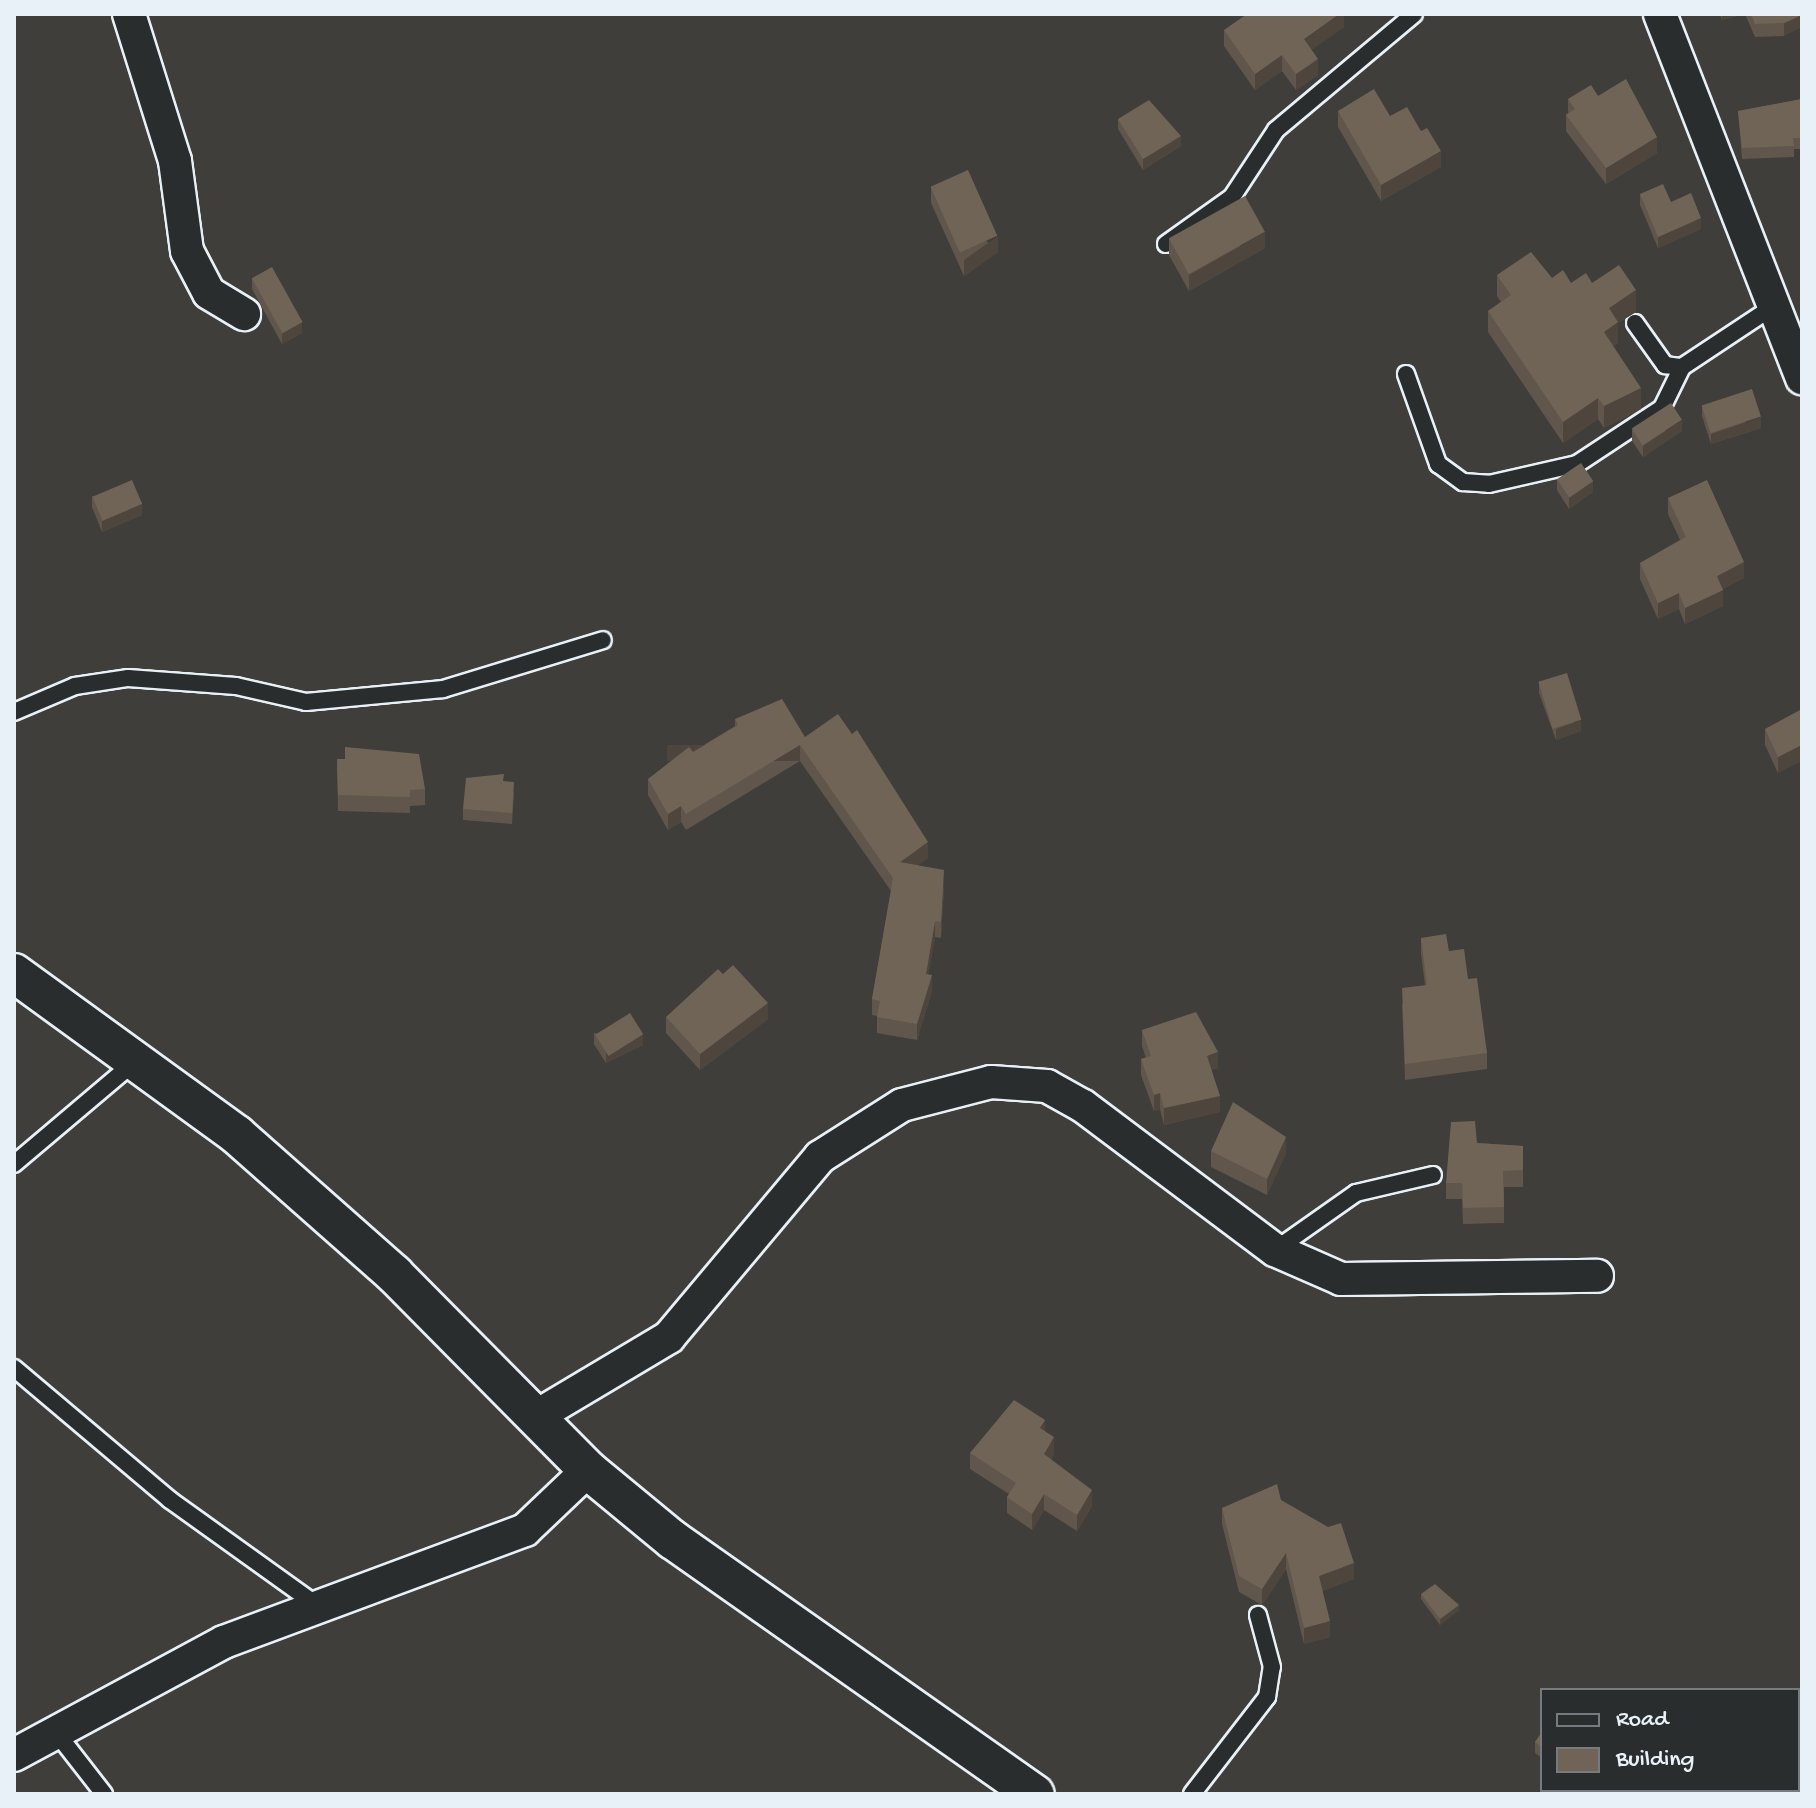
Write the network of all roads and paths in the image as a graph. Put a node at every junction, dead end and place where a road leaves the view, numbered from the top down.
1 (129, 14) edge
2 (1414, 14) edge
3 (1660, 14) edge
4 (1166, 244) dead end
5 (1771, 308) junction
6 (244, 314) dead end
7 (1635, 323) dead end
8 (1682, 367) junction
9 (1406, 374) dead end
10 (1802, 378) edge
11 (603, 640) dead end
12 (14, 712) edge
13 (14, 973) edge
14 (137, 1060) junction
15 (14, 1164) edge
16 (1433, 1175) dead end
17 (1275, 1250) junction
18 (1597, 1276) dead end
19 (14, 1368) edge
20 (535, 1417) junction
21 (588, 1470) junction
22 (314, 1603) junction
23 (1258, 1615) dead end
24 (55, 1731) junction
25 (14, 1755) edge
26 (104, 1794) edge
27 (1035, 1794) edge
28 (1192, 1794) edge

1 - 6 street
2 - 4 lane
3 - 5 street
5 - 8 lane
5 - 10 street
7 - 8 lane
8 - 9 lane
11 - 12 lane
13 - 14 street
14 - 15 lane
14 - 20 street
16 - 17 lane
17 - 18 street
17 - 20 street
19 - 22 lane
20 - 21 street
21 - 22 street
21 - 27 street
22 - 24 street
23 - 28 lane
24 - 25 street
24 - 26 lane

